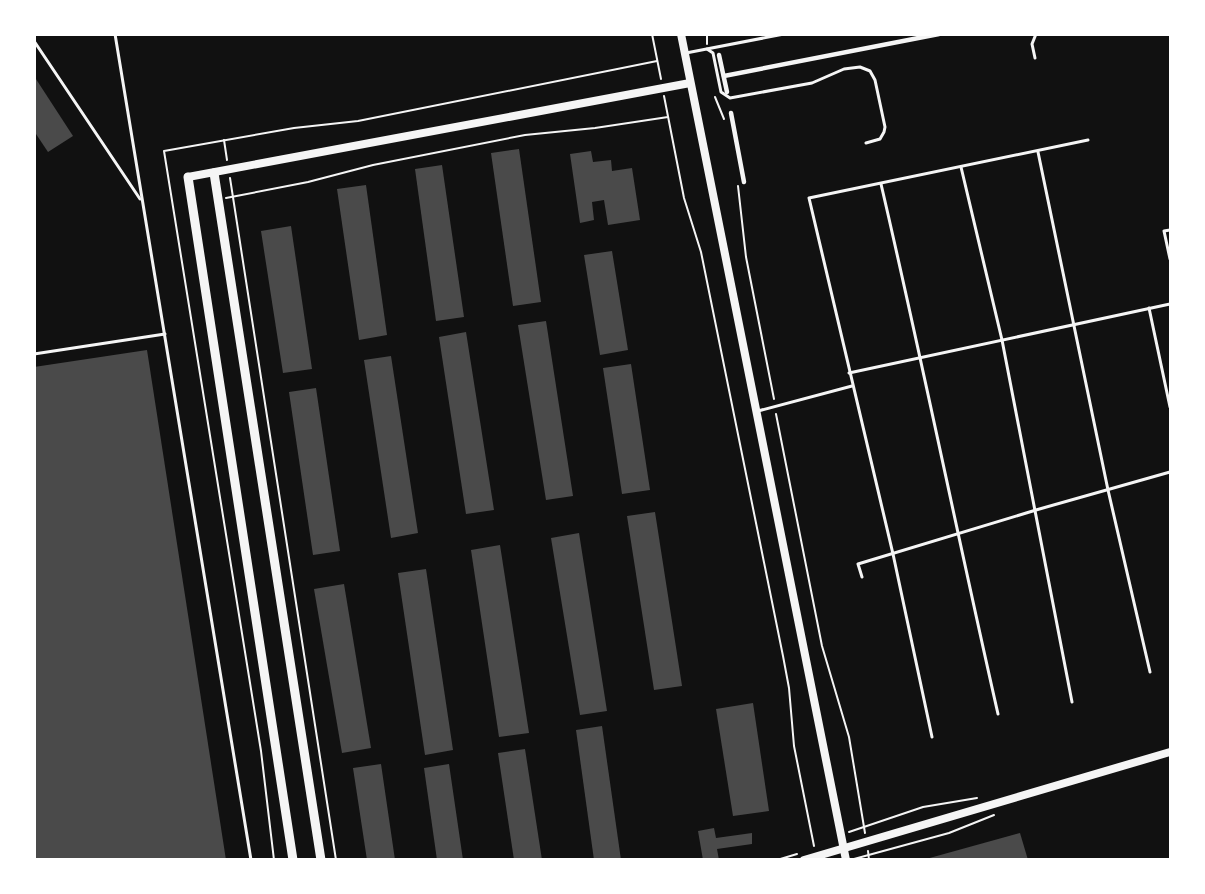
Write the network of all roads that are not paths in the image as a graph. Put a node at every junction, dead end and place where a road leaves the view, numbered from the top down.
1 (115, 34) edge
2 (681, 34) edge
3 (784, 34) edge
4 (939, 34) edge
5 (1036, 34) edge
6 (34, 41) edge
7 (706, 49) junction
8 (684, 53) junction
9 (719, 55) dead end
10 (1035, 58) dead end
11 (724, 76) junction
12 (690, 83) junction
13 (727, 92) dead end
14 (730, 112) dead end
15 (1088, 140) dead end
16 (866, 143) dead end
17 (1038, 151) junction
18 (961, 167) junction
19 (214, 172) junction
20 (188, 177) joint
21 (744, 182) dead end
22 (881, 184) junction
23 (142, 203) junction
24 (1170, 230) edge
25 (1170, 259) edge
26 (1170, 304) edge
27 (1149, 308) junction
28 (1075, 324) junction
29 (165, 334) junction
30 (1002, 340) junction
31 (34, 354) edge
32 (921, 357) junction
33 (849, 373) junction
34 (852, 386) junction
35 (1170, 407) edge
36 (756, 411) junction
37 (1170, 472) edge
38 (1108, 490) junction
39 (1036, 510) junction
40 (957, 534) junction
41 (893, 554) junction
42 (862, 577) dead end
43 (1150, 672) dead end
44 (1072, 702) dead end
45 (998, 714) dead end
46 (932, 737) dead end
47 (1170, 752) edge
48 (843, 848) junction
49 (805, 855) edge
50 (251, 860) edge
51 (293, 860) edge
52 (321, 860) edge
53 (846, 860) edge

1 - 23 lane
2 - 8 street
3 - 7 lane
4 - 11 street
5 - 10 lane
6 - 23 lane
7 - 8 lane
7 - 16 lane
8 - 12 street
9 - 11 street
11 - 13 street
12 - 19 street
12 - 36 street
14 - 21 street
15 - 17 lane
17 - 18 lane
17 - 28 lane
18 - 22 lane
18 - 30 lane
19 - 20 street
19 - 52 main road
20 - 51 main road
22 - 32 lane
22 - 33 lane
23 - 29 lane
24 - 25 lane
26 - 27 lane
27 - 28 lane
27 - 35 lane
28 - 30 lane
28 - 38 lane
29 - 31 lane
29 - 50 lane
30 - 32 lane
30 - 39 lane
32 - 33 lane
32 - 40 lane
33 - 34 lane
34 - 36 lane
34 - 41 lane
36 - 48 street
37 - 38 lane
38 - 39 lane
38 - 43 lane
39 - 40 lane
39 - 44 lane
40 - 41 lane
40 - 45 lane
41 - 42 lane
41 - 46 lane
47 - 48 main road
48 - 49 main road
48 - 53 street

